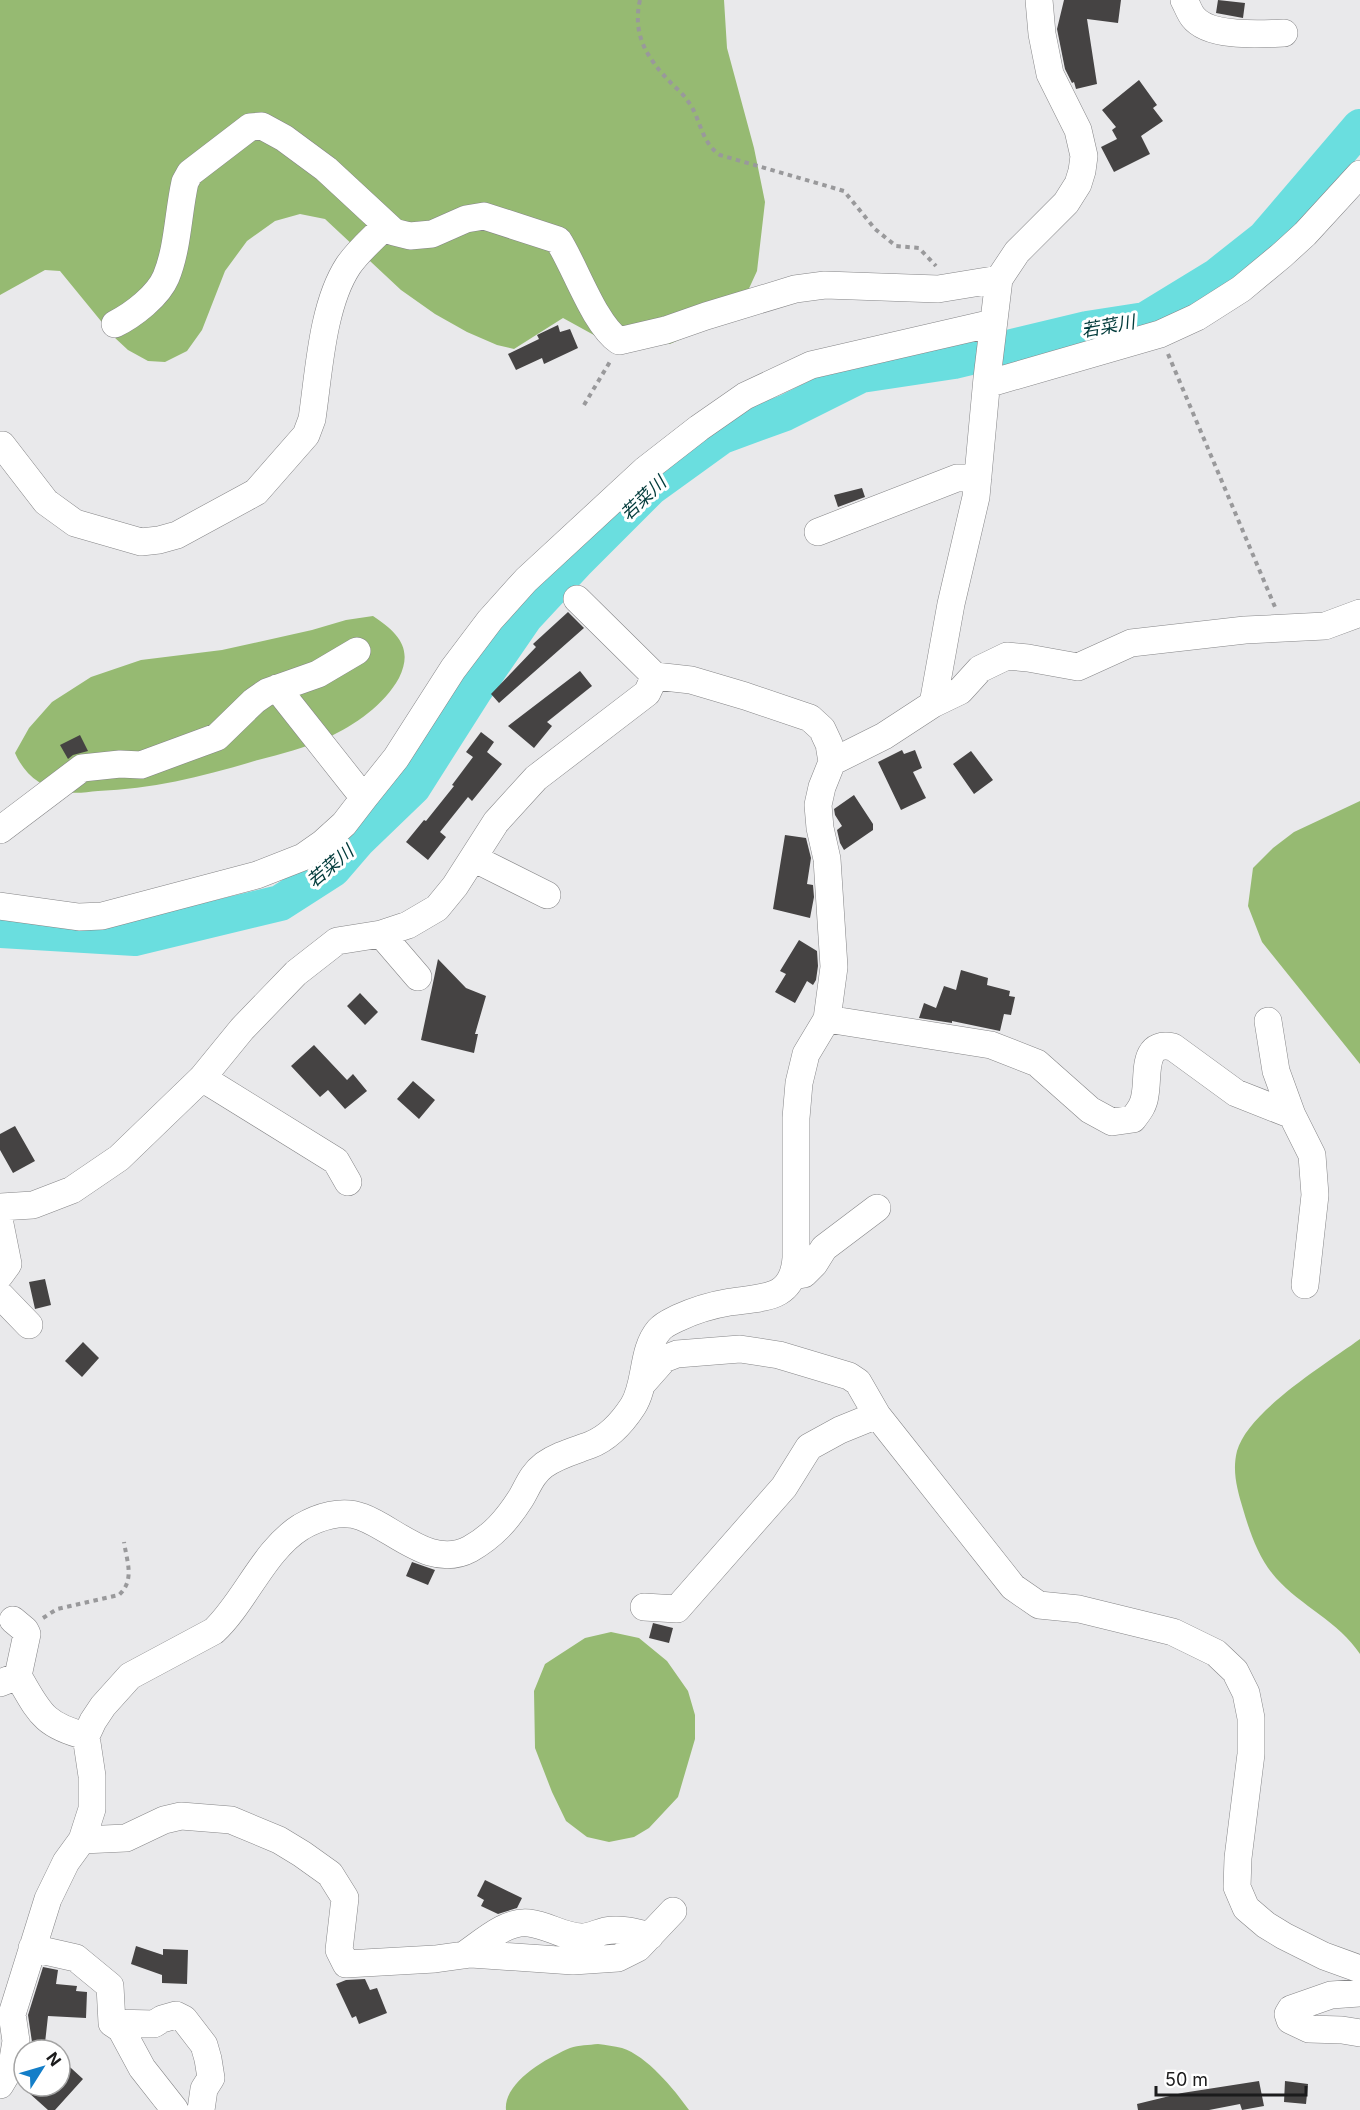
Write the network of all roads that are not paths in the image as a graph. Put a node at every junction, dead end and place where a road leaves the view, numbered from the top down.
1 (1039, 0) edge
2 (1184, 0) edge
3 (1284, 33) dead end
4 (1360, 174) edge
5 (386, 225) junction
6 (999, 279) junction
7 (115, 324) dead end
8 (993, 327) junction
9 (987, 381) junction
10 (2, 445) dead end
11 (978, 477) junction
12 (818, 532) dead end
13 (577, 600) dead end
14 (1360, 613) edge
15 (357, 651) dead end
16 (655, 676) junction
17 (277, 688) junction
18 (933, 704) junction
19 (832, 762) junction
20 (364, 798) junction
21 (0, 830) edge
22 (473, 858) junction
23 (547, 895) dead end
24 (0, 906) edge
25 (381, 934) junction
26 (418, 977) dead end
27 (827, 1019) junction
28 (1269, 1021) dead end
29 (202, 1078) junction
30 (1292, 1115) junction
31 (348, 1182) dead end
32 (0, 1207) edge
33 (877, 1208) dead end
34 (0, 1224) edge
35 (0, 1275) edge
36 (793, 1276) junction
37 (1305, 1285) dead end
38 (0, 1295) edge
39 (29, 1325) dead end
40 (641, 1386) junction
41 (877, 1415) junction
42 (644, 1607) dead end
43 (19, 1625) road end
44 (9, 1679) edge
45 (86, 1736) junction
46 (82, 1840) junction
47 (673, 1911) dead end
48 (650, 1936) junction
49 (32, 1948) junction
50 (464, 1955) junction
51 (1360, 1969) edge
52 (1360, 1993) edge
53 (112, 2023) junction
54 (1360, 2033) edge
55 (0, 2085) edge
56 (175, 2110) edge
57 (201, 2110) edge

1 - 6 street
2 - 3 street
4 - 9 street
5 - 6 street
5 - 7 street
5 - 10 street
6 - 8 street
8 - 9 street
8 - 20 street
9 - 11 street
11 - 12 street
11 - 18 street
13 - 16 street
14 - 18 street
15 - 17 street
16 - 19 street
16 - 22 street
17 - 20 street
17 - 21 street
18 - 19 street
19 - 27 street
20 - 24 street
22 - 23 street
22 - 25 street
25 - 26 street
25 - 29 street
27 - 30 street
27 - 36 street
28 - 30 street
29 - 31 street
29 - 32 street
30 - 37 street
33 - 36 street
34 - 35 street
36 - 40 street
38 - 39 street
40 - 41 street
40 - 45 street
41 - 42 street
41 - 51 street
43 - 44 street
44 - 45 street
45 - 46 street
46 - 49 street
46 - 50 street
47 - 48 street
48 - 50 street
48 - 50 street
49 - 53 street
49 - 55 street
52 - 54 street
53 - 56 street
53 - 57 street

